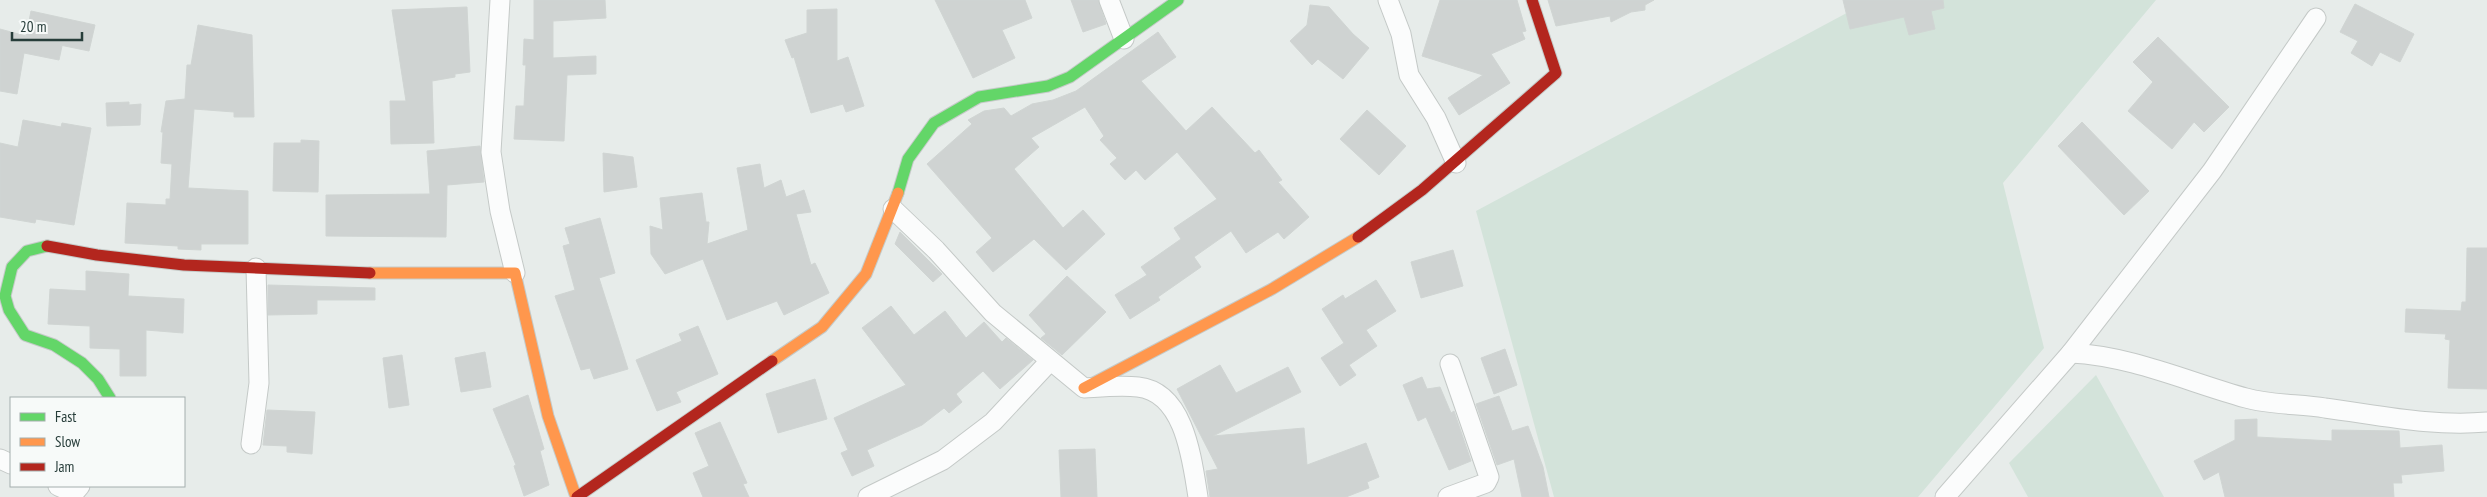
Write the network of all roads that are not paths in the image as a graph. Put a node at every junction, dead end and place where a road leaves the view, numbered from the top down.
1 (500, 0) edge
2 (1109, 0) edge
3 (1178, 0) edge
4 (1388, 0) edge
5 (1532, 0) edge
6 (2316, 18) dead end
7 (1124, 40) junction
8 (1456, 163) junction
9 (893, 209) junction
10 (256, 268) junction
11 (515, 273) junction
12 (2071, 353) junction
13 (1050, 362) junction
14 (1450, 364) dead end
15 (1084, 388) junction
16 (110, 397) edge
17 (2487, 422) edge
18 (251, 444) dead end
19 (577, 497) edge
20 (868, 497) edge
21 (1198, 497) edge
22 (1448, 497) edge
23 (1945, 497) edge

1 - 11 street
2 - 7 street
3 - 7 street
4 - 8 street
5 - 8 street
6 - 12 street
7 - 9 street
8 - 15 street
9 - 13 street
9 - 19 street
10 - 11 street
10 - 16 street
10 - 18 street
11 - 19 street
12 - 17 street
12 - 23 street
13 - 15 street
13 - 20 street
14 - 22 street
15 - 21 street

